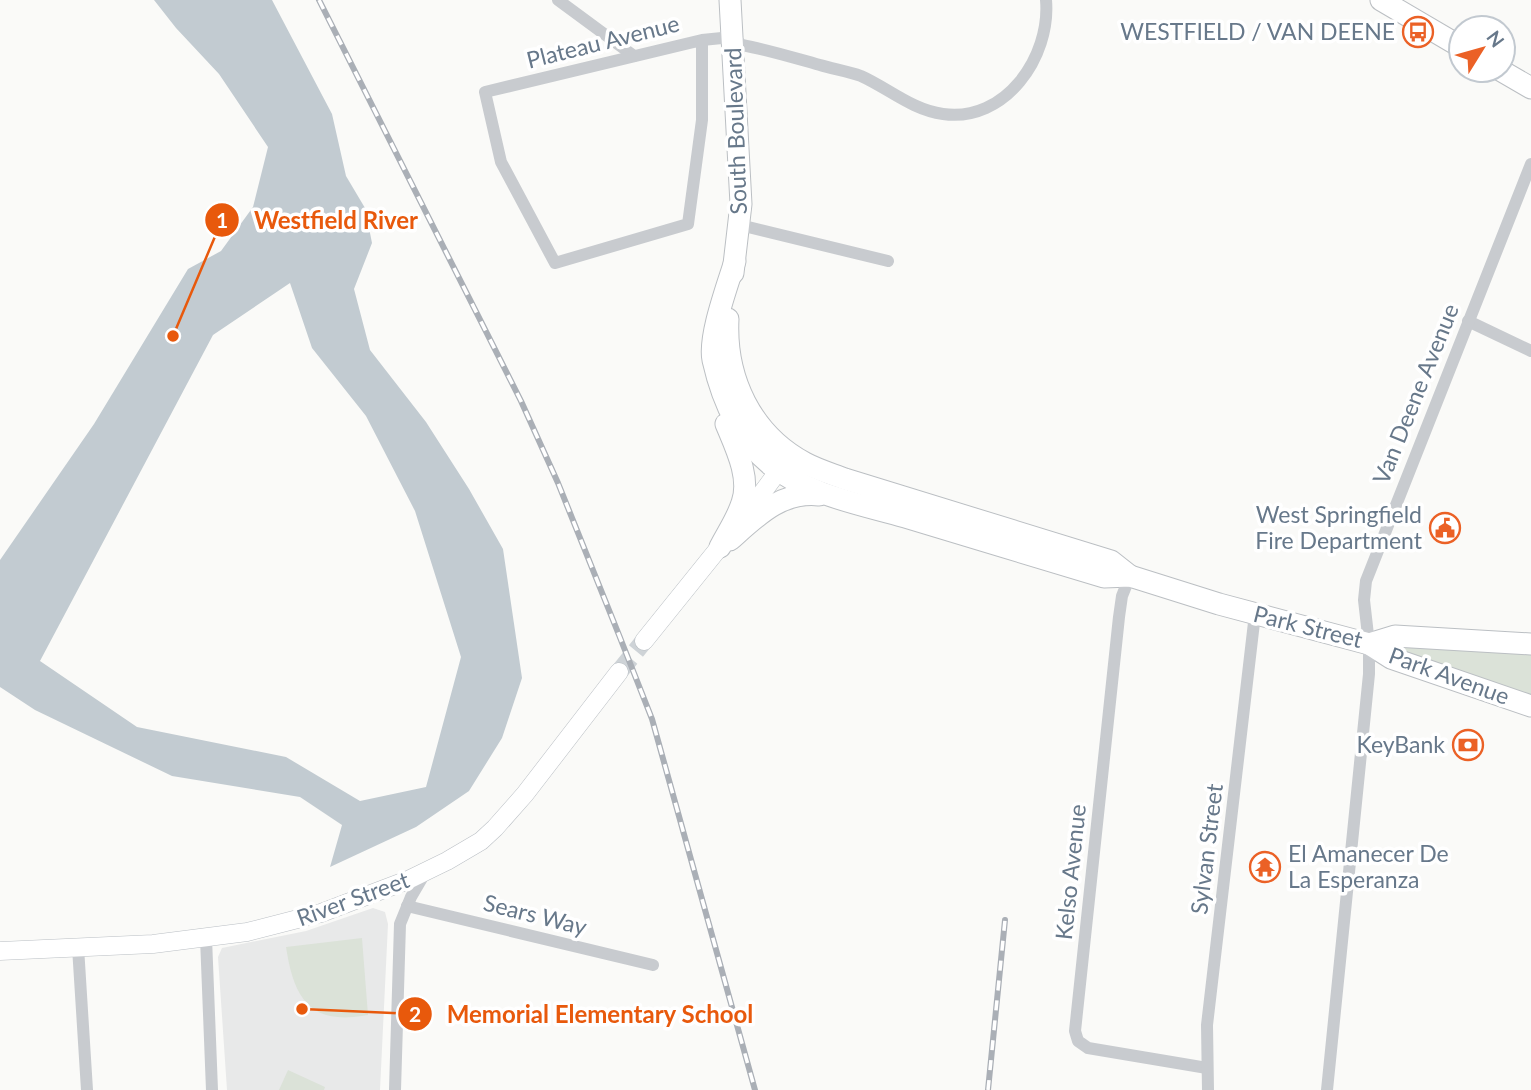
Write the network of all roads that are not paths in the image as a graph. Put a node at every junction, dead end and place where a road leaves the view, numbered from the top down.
1 (558, 0) edge
2 (730, 0) edge
3 (1046, 0) edge
4 (1381, 0) edge
5 (732, 37) junction
6 (1447, 39) edge
7 (702, 40) junction
8 (634, 56) junction
9 (1531, 164) edge
10 (740, 225) junction
11 (735, 261) junction
12 (888, 261) dead end
13 (1468, 321) junction
14 (1531, 351) edge
15 (712, 358) junction
16 (785, 462) junction
17 (846, 500) junction
18 (720, 547) junction
19 (1130, 576) junction
20 (1255, 614) junction
21 (644, 640) tunnel mouth
22 (1369, 644) junction
23 (1531, 644) edge
24 (619, 672) tunnel mouth
25 (1531, 706) edge
26 (425, 873) junction
27 (407, 906) junction
28 (206, 939) junction
29 (78, 947) junction
30 (0, 951) edge
31 (653, 965) dead end
32 (1207, 1068) junction
33 (87, 1090) edge
34 (212, 1090) edge
35 (395, 1090) edge
36 (1208, 1090) edge
37 (1327, 1090) edge

1 - 8 street
2 - 5 main road, South Boulevard
3 - 5 street
4 - 6 main road
5 - 7 street, Plateau Avenue
5 - 10 main road, South Boulevard
7 - 8 street, Plateau Avenue
7 - 8 street, Plateau Avenue
9 - 13 street, Van Deene Avenue
10 - 11 main road, South Boulevard
10 - 12 street
11 - 15 main road, South Boulevard
11 - 16 main road, South Boulevard
13 - 14 street
13 - 22 street, Van Deene Avenue
15 - 16 main road, South Boulevard
15 - 18 main road
16 - 17 main road, Park Street
16 - 18 main road
16 - 19 main road, Park Street
17 - 18 main road
17 - 19 main road, Park Street
18 - 21 main road
19 - 20 main road, Park Street
19 - 32 street, Kelso Avenue
20 - 22 main road, Park Street
20 - 32 street, Sylvan Street
22 - 23 main road, Park Street
22 - 25 main road, Park Avenue
22 - 37 street, Van Deene Avenue
24 - 26 main road, River Street
26 - 27 street
26 - 28 main road, River Street
27 - 31 street, Sears Way
27 - 35 street
28 - 29 main road, River Street
28 - 34 street
29 - 30 main road, River Street
29 - 33 street
32 - 36 street, Sylvan Street

